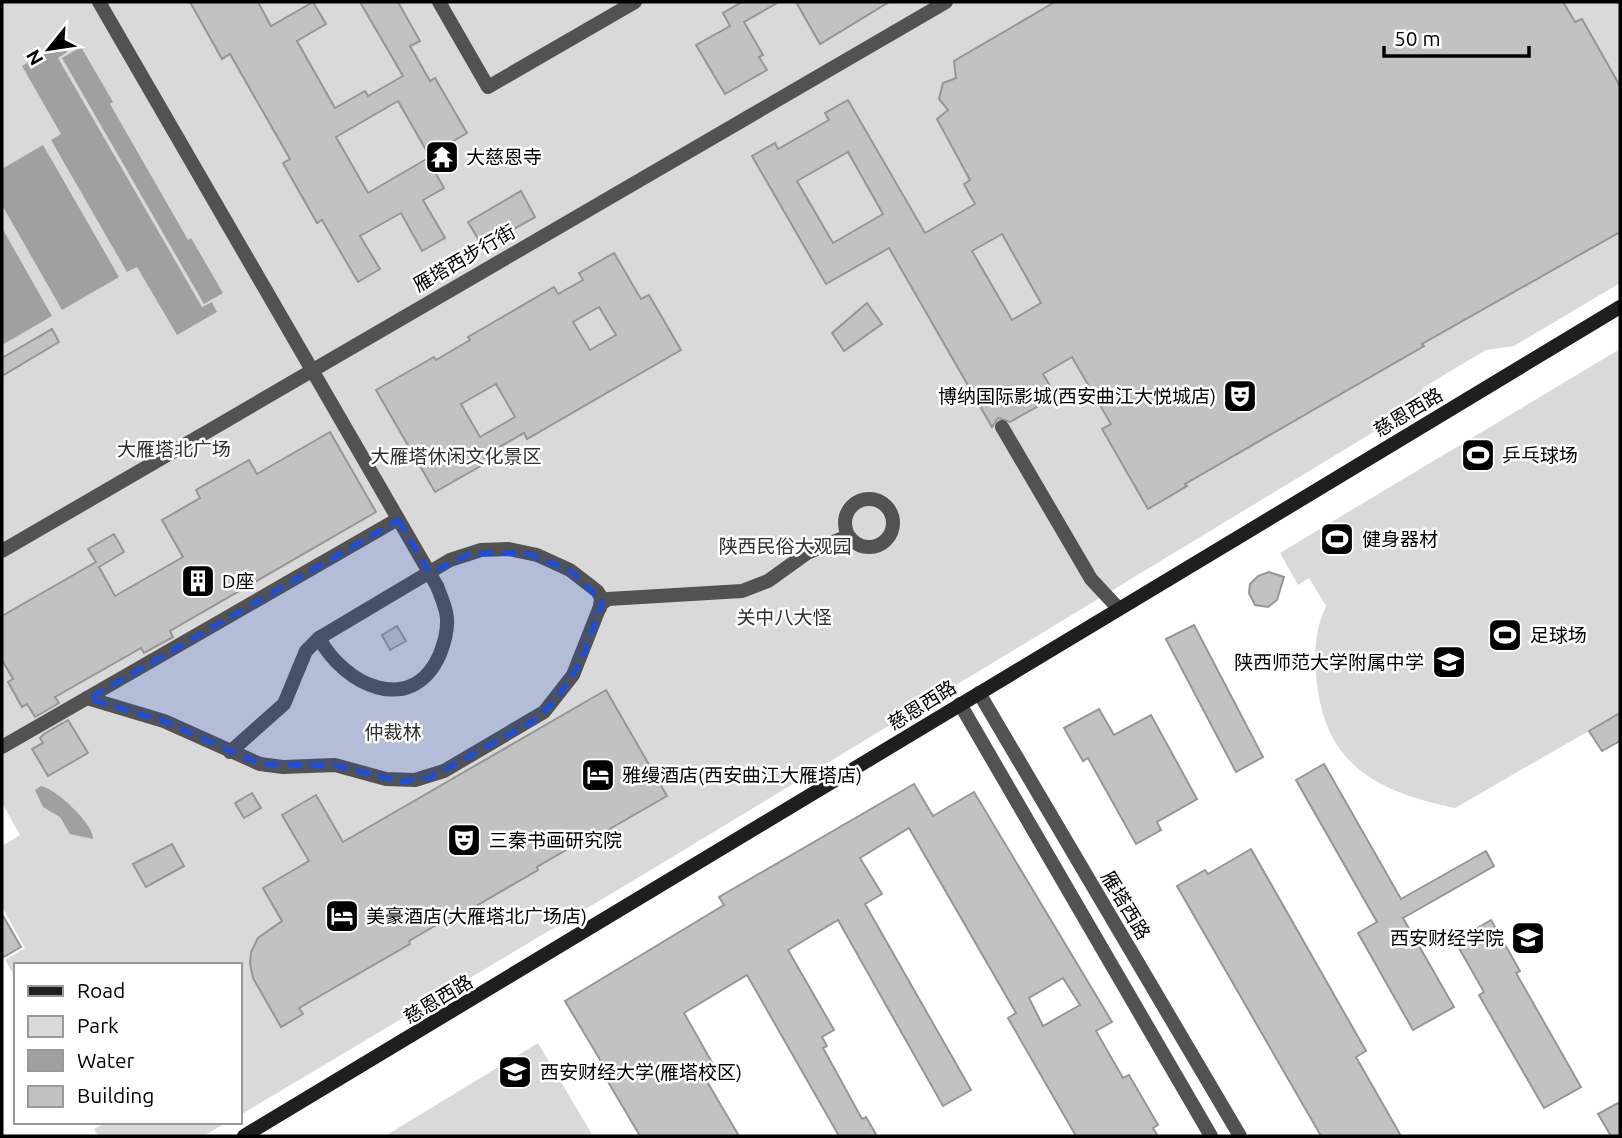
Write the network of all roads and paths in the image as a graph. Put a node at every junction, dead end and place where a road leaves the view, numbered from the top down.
1 (99, 2) edge
2 (439, 2) edge
3 (635, 2) edge
4 (946, 2) edge
5 (1620, 307) edge
6 (313, 371) junction
7 (1002, 427) dead end
8 (398, 519) junction
9 (848, 536) dead end
10 (2, 551) edge
11 (429, 572) junction
12 (606, 603) junction
13 (1118, 608) dead end
14 (319, 638) junction
15 (979, 693) junction
16 (87, 698) junction
17 (960, 704) junction
18 (2, 747) edge
19 (230, 752) junction
20 (244, 1136) edge
21 (1211, 1136) edge
22 (1240, 1136) edge

1 - 6 street
2 - 3 street
4 - 6 street, 雁塔西步行街
5 - 15 main road, 慈恩西路
6 - 8 street
6 - 10 street, 雁塔西步行街
7 - 13 street
8 - 11 street
8 - 16 street
9 - 12 street
11 - 12 street
11 - 14 street
11 - 14 street
12 - 19 street
14 - 19 street
15 - 17 main road, 慈恩西路
15 - 22 street, 雁塔西路
16 - 18 street
16 - 19 street
17 - 20 main road, 慈恩西路
17 - 21 street

